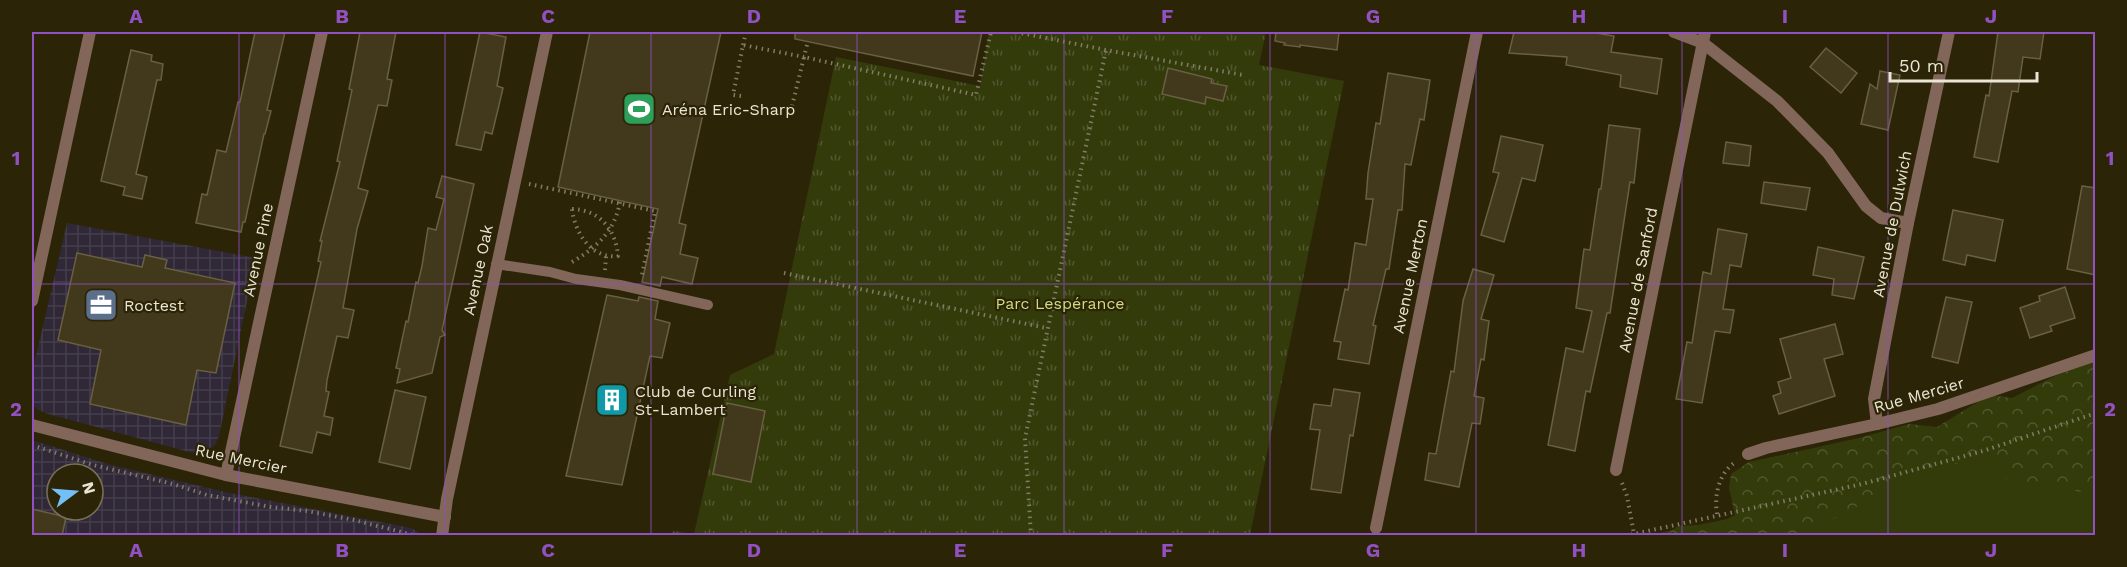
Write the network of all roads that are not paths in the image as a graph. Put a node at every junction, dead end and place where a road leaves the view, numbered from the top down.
1 (90, 32) edge
2 (322, 32) edge
3 (547, 32) edge
4 (1477, 32) edge
5 (1674, 32) edge
6 (1949, 32) edge
7 (1704, 38) edge
8 (1908, 223) junction
9 (496, 264) junction
10 (32, 301) edge
11 (708, 305) dead end
12 (2096, 355) edge
13 (1877, 424) junction
14 (32, 425) edge
15 (1748, 454) road end
16 (1616, 470) road end
17 (226, 475) junction
18 (445, 517) junction
19 (1376, 528) dead end
20 (442, 536) edge

1 - 10 street
2 - 17 street, Avenue Pine
3 - 9 street, Avenue Oak
4 - 19 street, Avenue Merton
5 - 7 street
6 - 8 street, Avenue de Dulwich
7 - 8 street
7 - 16 street, Avenue de Sanford
8 - 13 street, Avenue de Dulwich
9 - 11 lane
9 - 18 street, Avenue Oak
12 - 13 street, Rue Mercier
13 - 15 street, Rue Mercier
14 - 17 street, Rue Mercier
17 - 18 street, Rue Mercier
18 - 20 street, Avenue Oak

